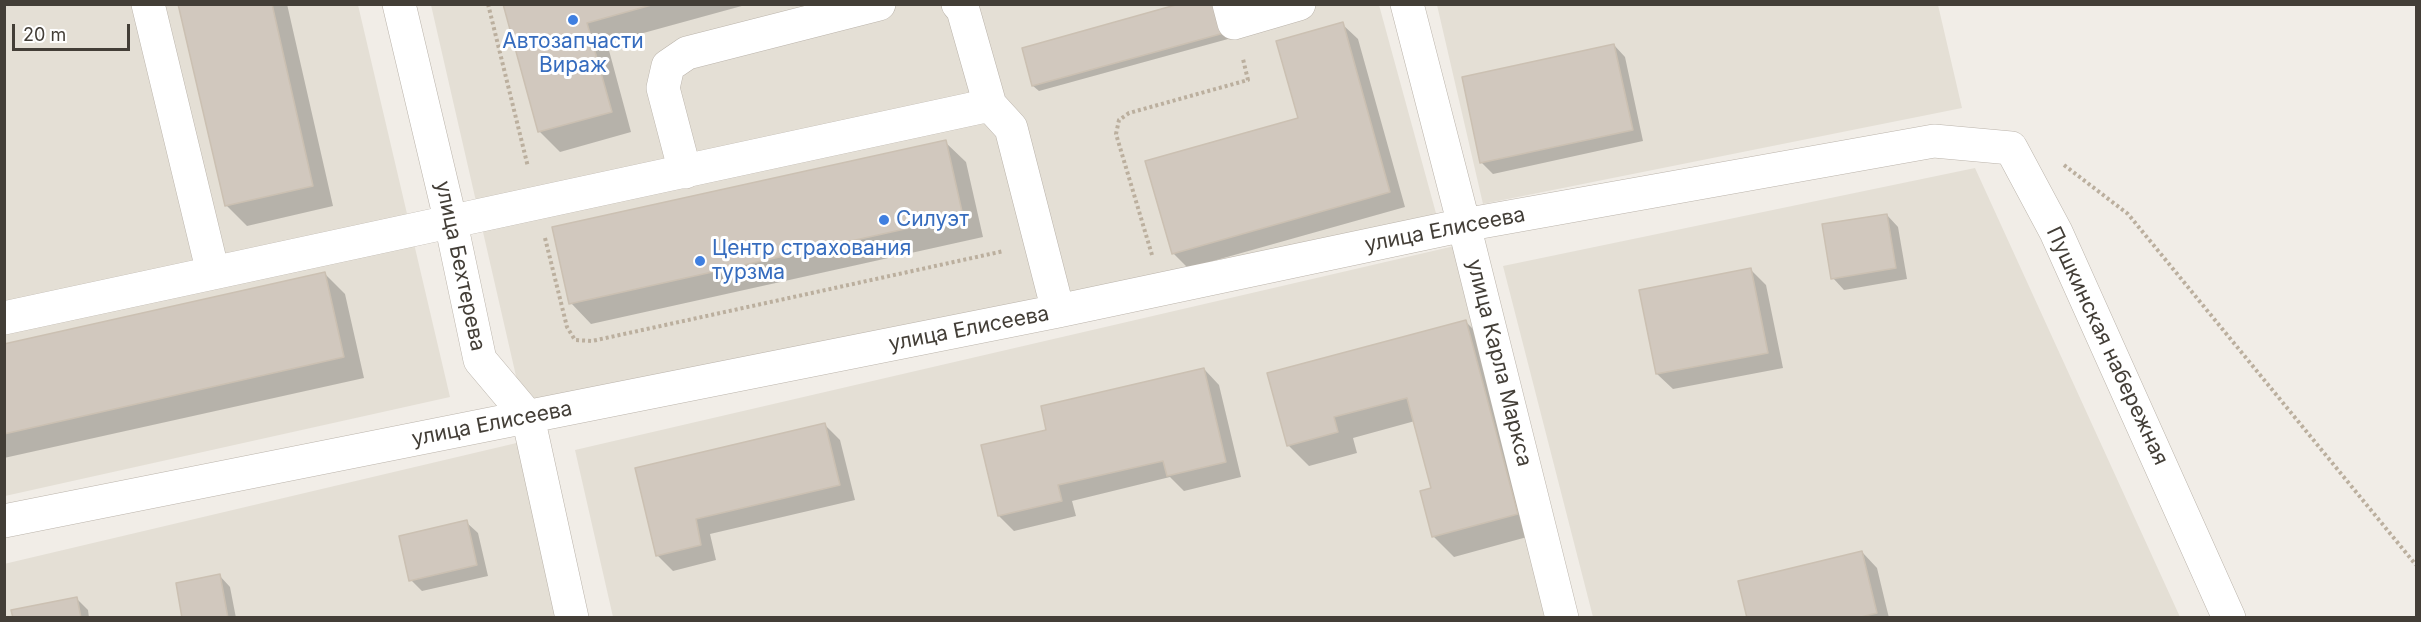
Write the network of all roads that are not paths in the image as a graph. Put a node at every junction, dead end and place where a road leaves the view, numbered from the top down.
1 (148, 4) edge
2 (399, 4) edge
3 (879, 4) edge
4 (958, 4) edge
5 (1299, 4) edge
6 (1407, 4) edge
7 (1231, 14) edge
8 (990, 105) junction
9 (1934, 141) joint
10 (686, 172) junction
11 (451, 223) junction
12 (1464, 225) junction
13 (213, 273) junction
14 (1059, 311) junction
15 (4, 318) edge
16 (528, 417) junction
17 (4, 521) edge
18 (572, 618) edge
19 (1562, 618) edge
20 (2229, 618) edge

1 - 13 street
2 - 11 street, улица Бехтерева
3 - 10 street
4 - 8 street
5 - 7 street
6 - 12 street, улица Карла Маркса
8 - 10 street
8 - 14 street
9 - 12 street, улица Елисеева
9 - 20 street, Пушкинская набережная
10 - 11 street
11 - 13 street
11 - 16 street, улица Бехтерева
12 - 14 street, улица Елисеева
12 - 19 street, улица Карла Маркса
13 - 15 street
14 - 16 street, улица Елисеева
16 - 17 street, улица Елисеева
16 - 18 street, улица Бехтерева

